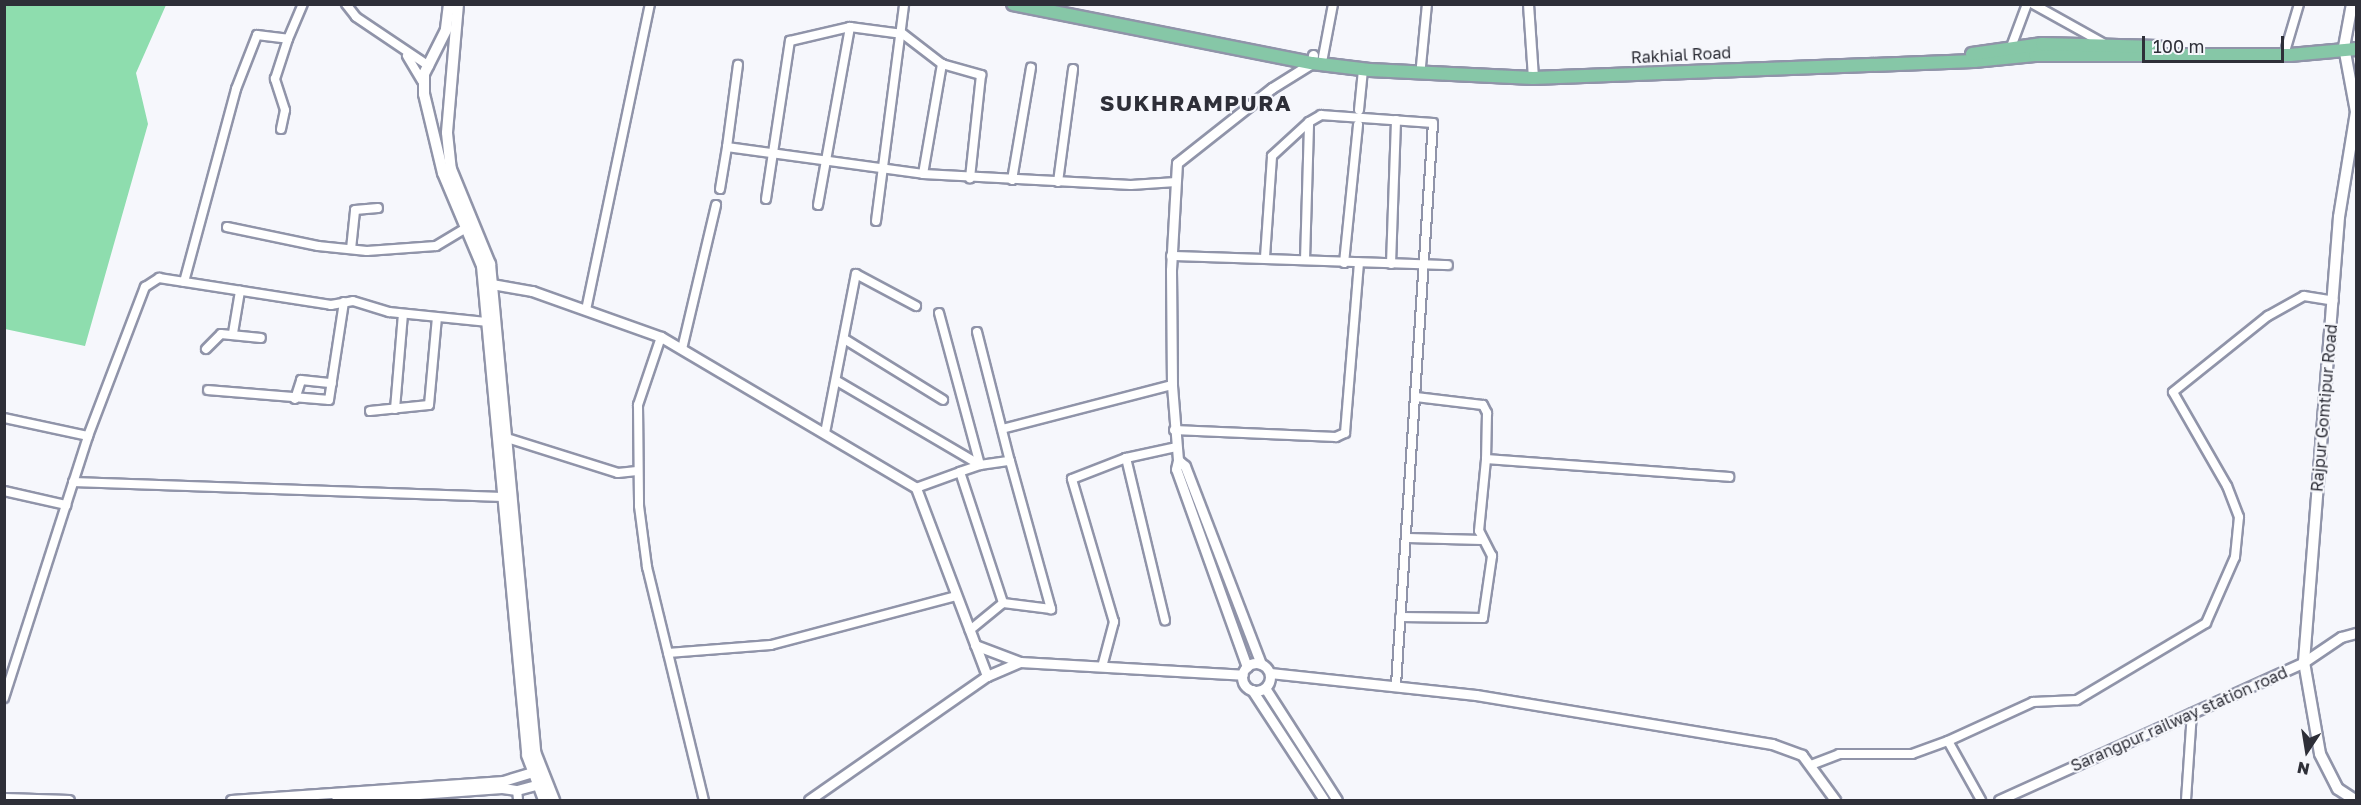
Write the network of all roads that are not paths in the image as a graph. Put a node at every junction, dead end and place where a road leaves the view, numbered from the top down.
1 (303, 4) edge
2 (346, 4) edge
3 (449, 4) edge
4 (458, 4) edge
5 (650, 4) edge
6 (904, 4) edge
7 (1013, 4) edge
8 (1053, 4) edge
9 (1333, 4) edge
10 (1427, 4) edge
11 (1528, 4) edge
12 (2027, 4) edge
13 (2033, 4) edge
14 (2299, 4) edge
15 (2352, 4) edge
16 (850, 27) junction
17 (903, 34) junction
18 (288, 39) junction
19 (2108, 45) junction
20 (2348, 45) edge
21 (2011, 47) junction
22 (2286, 48) junction
23 (402, 50) junction
24 (1316, 58) junction
25 (942, 64) junction
26 (738, 65) dead end
27 (429, 66) junction
28 (1421, 66) junction
29 (1031, 68) dead end
30 (1073, 69) dead end
31 (1363, 70) junction
32 (1533, 74) junction
33 (449, 82) junction
34 (423, 85) junction
35 (1359, 110) dead end
36 (1396, 120) junction
37 (1309, 122) junction
38 (1358, 125) dead end
39 (282, 129) dead end
40 (441, 134) junction
41 (727, 147) junction
42 (773, 152) junction
43 (827, 159) junction
44 (883, 166) junction
45 (447, 171) junction
46 (923, 174) junction
47 (970, 178) junction
48 (1012, 180) junction
49 (1058, 182) junction
50 (1176, 182) junction
51 (720, 189) dead end
52 (766, 199) dead end
53 (716, 205) dead end
54 (818, 205) dead end
55 (378, 208) dead end
56 (876, 221) dead end
57 (227, 227) dead end
58 (466, 228) junction
59 (351, 249) junction
60 (1172, 256) junction
61 (1266, 257) junction
62 (1305, 260) junction
63 (1344, 263) junction
64 (1359, 263) junction
65 (1391, 264) junction
66 (1425, 265) junction
67 (1448, 265) dead end
68 (184, 282) junction
69 (488, 284) junction
70 (240, 291) junction
71 (2334, 301) junction
72 (344, 303) junction
73 (916, 306) dead end
74 (586, 310) junction
75 (939, 313) dead end
76 (403, 314) junction
77 (437, 317) junction
78 (488, 322) junction
79 (977, 332) dead end
80 (233, 333) junction
81 (661, 337) junction
82 (261, 338) dead end
83 (846, 340) junction
84 (207, 348) dead end
85 (682, 349) junction
86 (837, 381) junction
87 (332, 383) junction
88 (1172, 385) junction
89 (208, 390) dead end
90 (1416, 397) junction
91 (295, 399) junction
92 (944, 400) dead end
93 (395, 409) junction
94 (370, 411) dead end
95 (4, 418) edge
96 (1002, 429) junction
97 (1174, 430) junction
98 (825, 433) junction
99 (88, 436) junction
100 (507, 438) junction
101 (1176, 447) junction
102 (1126, 458) junction
103 (1486, 459) junction
104 (1178, 460) junction
105 (1010, 461) junction
106 (980, 465) junction
107 (637, 471) junction
108 (960, 472) junction
109 (1729, 477) dead end
110 (73, 482) junction
111 (916, 488) junction
112 (4, 491) edge
113 (503, 497) junction
114 (66, 505) junction
115 (1408, 538) junction
116 (1482, 540) junction
117 (957, 596) junction
118 (1003, 603) junction
119 (1400, 617) junction
120 (1165, 620) dead end
121 (970, 630) junction
122 (2356, 633) edge
123 (975, 645) junction
124 (668, 653) junction
125 (1020, 662) junction
126 (2304, 662) junction
127 (1261, 664) junction
128 (1102, 667) junction
129 (1245, 671) junction
130 (1270, 672) junction
131 (987, 676) junction
132 (1396, 685) junction
133 (1265, 688) junction
134 (1252, 690) junction
135 (4, 698) edge
136 (2192, 713) junction
137 (1948, 741) junction
138 (1811, 765) junction
139 (537, 770) junction
140 (542, 784) junction
141 (455, 788) junction
142 (517, 790) junction
143 (4, 798) edge
144 (399, 798) edge
145 (1337, 800) edge
146 (69, 801) edge
147 (231, 801) edge
148 (337, 801) edge
149 (518, 801) edge
150 (544, 801) edge
151 (554, 801) edge
152 (704, 801) edge
153 (809, 801) edge
154 (1324, 801) edge
155 (1835, 801) edge
156 (1981, 801) edge
157 (1999, 801) edge
158 (2186, 801) edge
159 (2355, 801) edge

1 - 18 street
2 - 23 street
3 - 27 main road
4 - 33 main road
5 - 74 street
6 - 17 street
7 - 24 main road, Rakhial Road
8 - 24 main road, Rakhial Road
9 - 24 street
10 - 28 street
11 - 32 street
12 - 21 street
13 - 19 street
14 - 22 street
15 - 20 main road, Rajpur Gomtipur Road
16 - 17 street
16 - 42 street
16 - 43 street
17 - 25 street
17 - 44 street
18 - 39 street
18 - 68 street
19 - 21 main road, Rakhial Road
19 - 22 main road, Rakhial Road
20 - 22 main road, Rakhial Road
20 - 32 main road, Rakhial Road
20 - 71 main road, Rajpur Gomtipur Road
21 - 32 main road, Rakhial Road
23 - 27 street
23 - 34 street
24 - 28 main road, Rakhial Road
24 - 31 main road, Rakhial Road
24 - 50 street
25 - 46 street
25 - 47 street
26 - 41 street
27 - 33 main road
27 - 34 main road
28 - 32 main road, Rakhial Road
29 - 48 street
30 - 49 street
31 - 32 main road, Rakhial Road
31 - 35 street
33 - 40 main road
34 - 40 main road
36 - 37 street
36 - 65 street
36 - 66 street
37 - 61 street
37 - 62 street
38 - 63 street
40 - 45 main road
41 - 42 street
41 - 51 street
42 - 43 street
42 - 52 street
43 - 44 street
43 - 54 street
44 - 46 street
44 - 56 street
45 - 58 main road
45 - 69 main road
46 - 47 street
47 - 48 street
48 - 49 street
49 - 50 street
50 - 60 street
53 - 85 street
55 - 59 street
57 - 59 street
58 - 59 street
58 - 69 main road
60 - 61 street
60 - 88 street
61 - 62 street
62 - 63 street
63 - 64 street
64 - 65 street
64 - 97 street
65 - 66 street
66 - 67 street
66 - 90 street
68 - 70 street
68 - 99 street
69 - 74 street
69 - 78 main road
69 - 100 main road
70 - 72 street
70 - 80 street
71 - 126 main road, Rajpur Gomtipur Road
71 - 137 street
72 - 76 street
72 - 87 street
73 - 83 street
74 - 81 street
75 - 106 street
76 - 77 street
76 - 93 street
77 - 78 street
77 - 93 street
78 - 113 main road
79 - 96 street
80 - 82 street
80 - 84 street
81 - 85 street
81 - 107 street
83 - 86 street
83 - 92 street
85 - 98 street
86 - 98 street
86 - 106 street
87 - 91 street
87 - 91 street
88 - 96 street
88 - 97 street
89 - 91 street
90 - 103 street
90 - 115 street
93 - 94 street
95 - 99 street
96 - 105 street
97 - 101 street
98 - 111 street
99 - 110 street
100 - 107 street
100 - 139 main road
101 - 102 street
101 - 104 street
102 - 120 street
102 - 128 street
103 - 109 street
103 - 116 street
104 - 127 street
104 - 129 street
105 - 106 street
105 - 118 street
106 - 108 street
107 - 124 street
108 - 111 street
108 - 118 street
110 - 113 street
110 - 114 street
111 - 117 street
112 - 114 street
113 - 139 main road
114 - 135 street
115 - 116 street
115 - 119 street
116 - 119 street
117 - 121 street
117 - 124 street
118 - 121 street
119 - 132 street
121 - 123 street
122 - 126 street, Sarangpur railway station road
123 - 125 street
123 - 131 street
124 - 152 street
125 - 128 street
125 - 131 street
126 - 136 street, Sarangpur railway station road
126 - 159 main road, Rajpur Gomtipur Road
127 - 129 street
127 - 130 street
128 - 129 street
129 - 134 street
130 - 132 street
130 - 133 street
131 - 153 street
132 - 138 street
133 - 134 street
133 - 145 street
134 - 154 street
136 - 157 street, Sarangpur railway station road
136 - 158 street
137 - 138 street
137 - 156 street
138 - 155 street
139 - 140 main road
139 - 141 street
140 - 142 street
140 - 150 main road
140 - 151 main road
141 - 142 street
141 - 144 street
141 - 147 street
142 - 149 street
143 - 146 street
144 - 148 street

